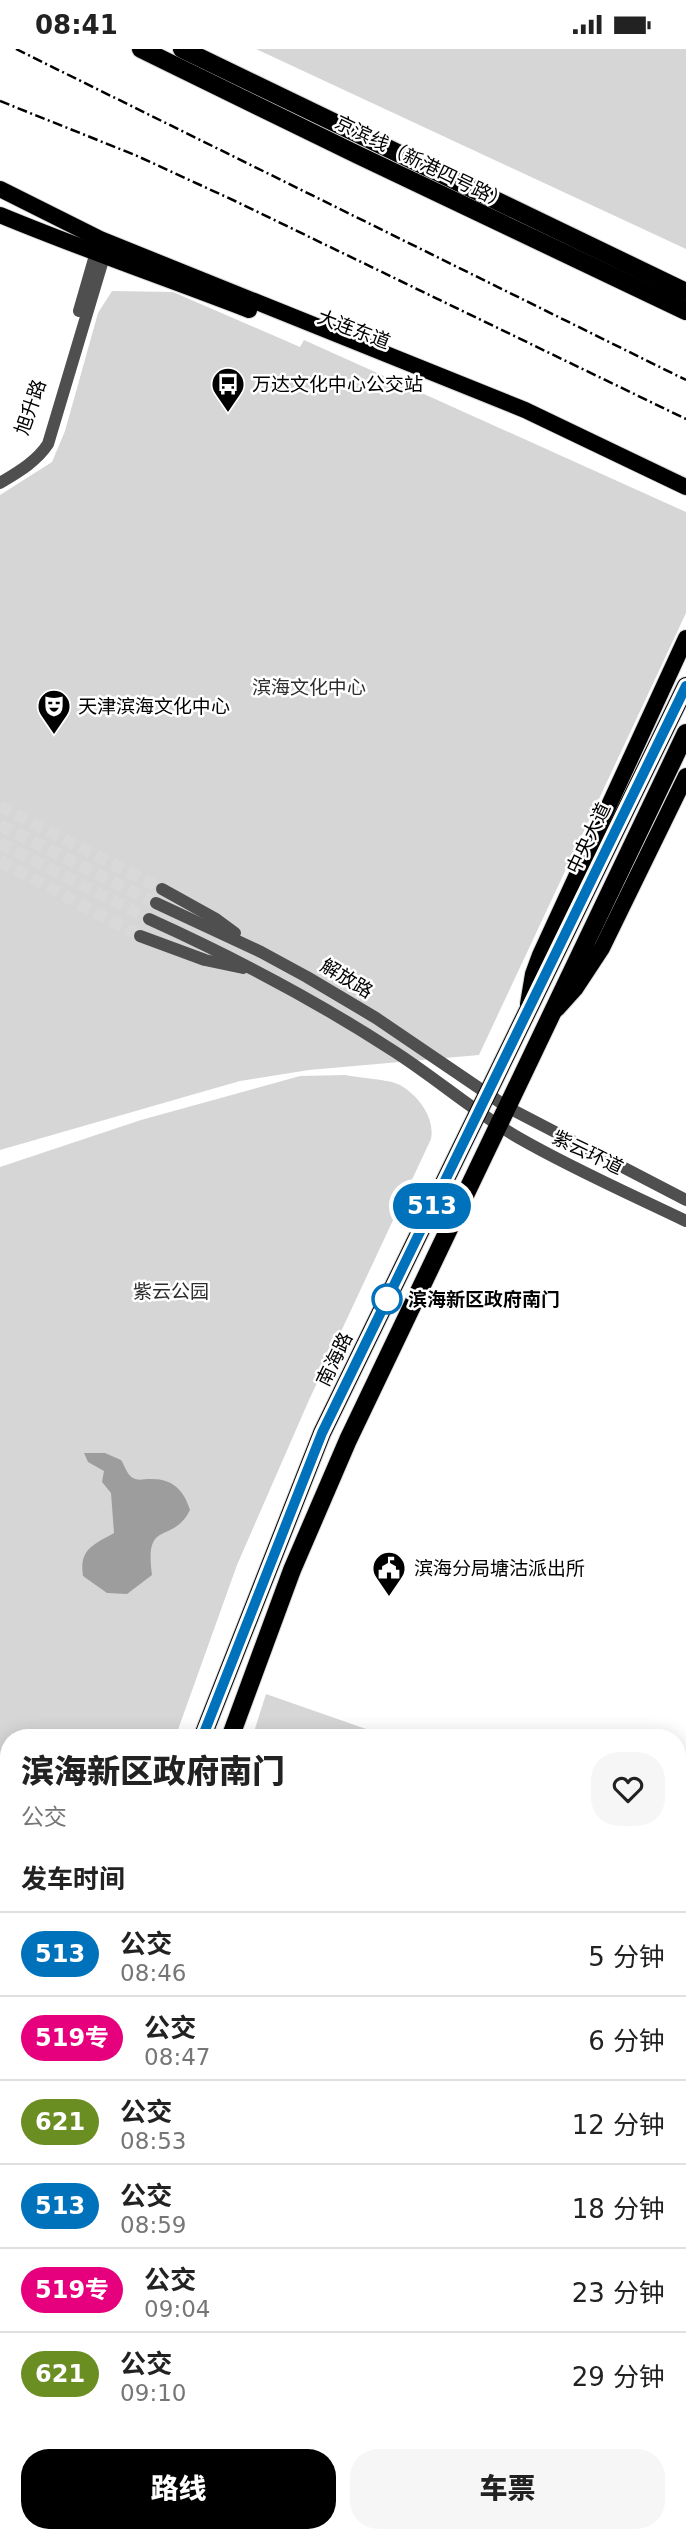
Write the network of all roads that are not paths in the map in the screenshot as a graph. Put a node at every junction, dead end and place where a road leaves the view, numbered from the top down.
1 (141, 49) edge
2 (182, 49) edge
3 (0, 189) edge
4 (0, 215) edge
5 (102, 247) junction
6 (686, 292) edge
7 (686, 311) edge
8 (64, 378) junction
9 (0, 475) edge
10 (0, 484) edge
11 (686, 488) edge
12 (686, 496) edge
13 (686, 638) edge
14 (686, 686) edge
15 (686, 733) edge
16 (686, 776) edge
17 (162, 889) tunnel mouth
18 (156, 903) tunnel mouth
19 (149, 919) tunnel mouth
20 (140, 936) tunnel mouth
21 (261, 952) junction
22 (255, 971) junction
23 (527, 1009) junction
24 (548, 1019) junction
25 (486, 1094) junction
26 (507, 1107) junction
27 (477, 1112) junction
28 (498, 1126) junction
29 (686, 1200) edge
30 (686, 1221) edge
31 (206, 1729) edge
32 (233, 1729) edge

1 - 7 highway, 京滨线（新港四号路）
2 - 6 highway, 京滨线（新港四号路）
3 - 5 main road
4 - 5 main road, 大连东道
5 - 8 street
5 - 11 main road, 大连东道
5 - 12 main road, 大连东道
8 - 9 street, 旭升路
8 - 10 street, 旭升路
13 - 23 main road
14 - 23 highway, 中央大道
15 - 24 highway
16 - 24 main road
17 - 21 street
18 - 21 street, 解放路
19 - 22 street, 解放路
20 - 22 street
21 - 25 street, 解放路
22 - 27 street, 解放路
23 - 25 highway, 南海路
24 - 26 highway
25 - 26 street, 解放路
25 - 27 highway, 南海路
26 - 28 highway
26 - 29 street, 紫云环道
27 - 28 street, 紫云环道
27 - 31 highway, 南海路
28 - 30 street, 紫云环道
28 - 32 highway

